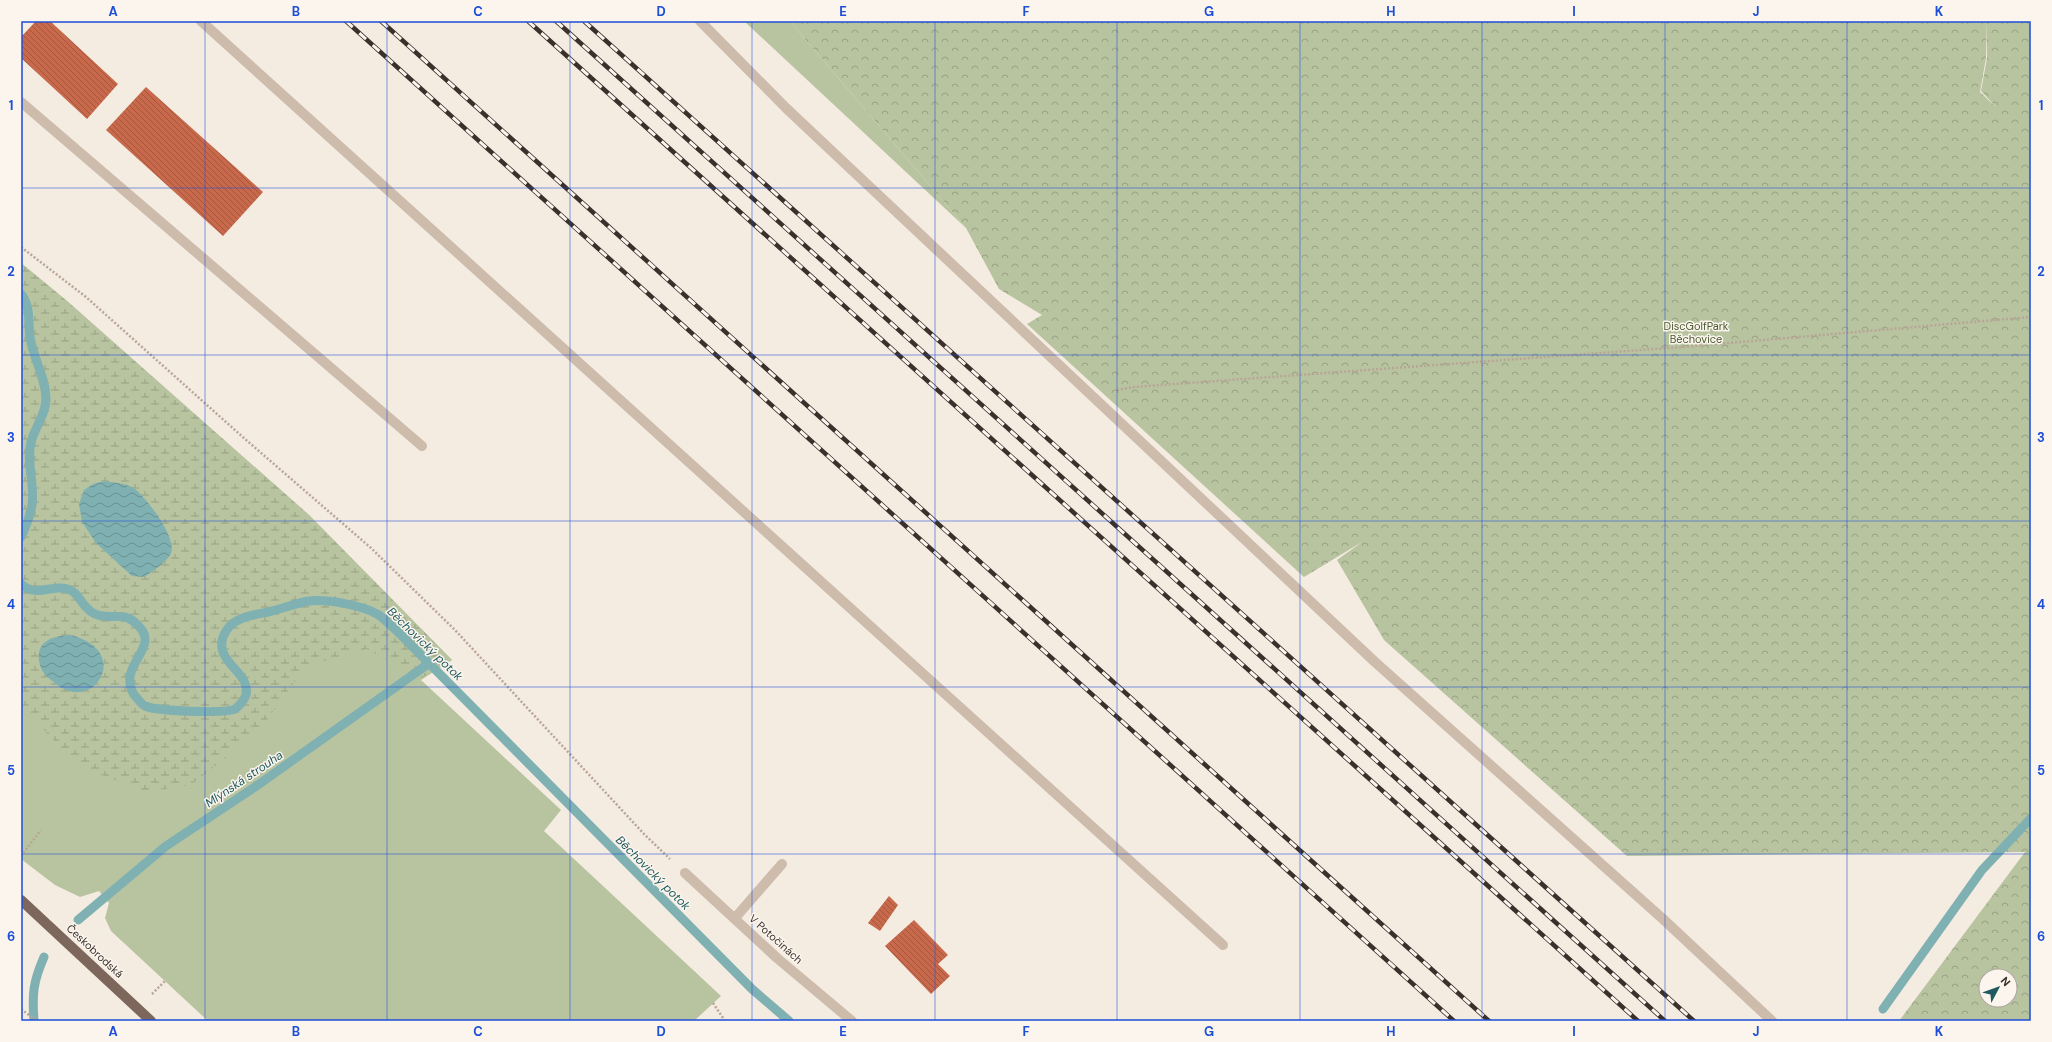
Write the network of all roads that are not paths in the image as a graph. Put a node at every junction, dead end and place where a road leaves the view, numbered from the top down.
1 (201, 21) edge
2 (700, 21) edge
3 (21, 102) edge
4 (422, 446) dead end
5 (782, 864) dead end
6 (685, 873) road end
7 (21, 900) edge
8 (735, 918) junction
9 (1223, 945) dead end
10 (152, 1021) edge
11 (852, 1021) edge
12 (1772, 1021) edge

1 - 9 street
2 - 12 street
3 - 4 street
5 - 8 street
6 - 8 street, V Potočinách
7 - 10 main road, Českobrodská
8 - 11 street, V Potočinách

